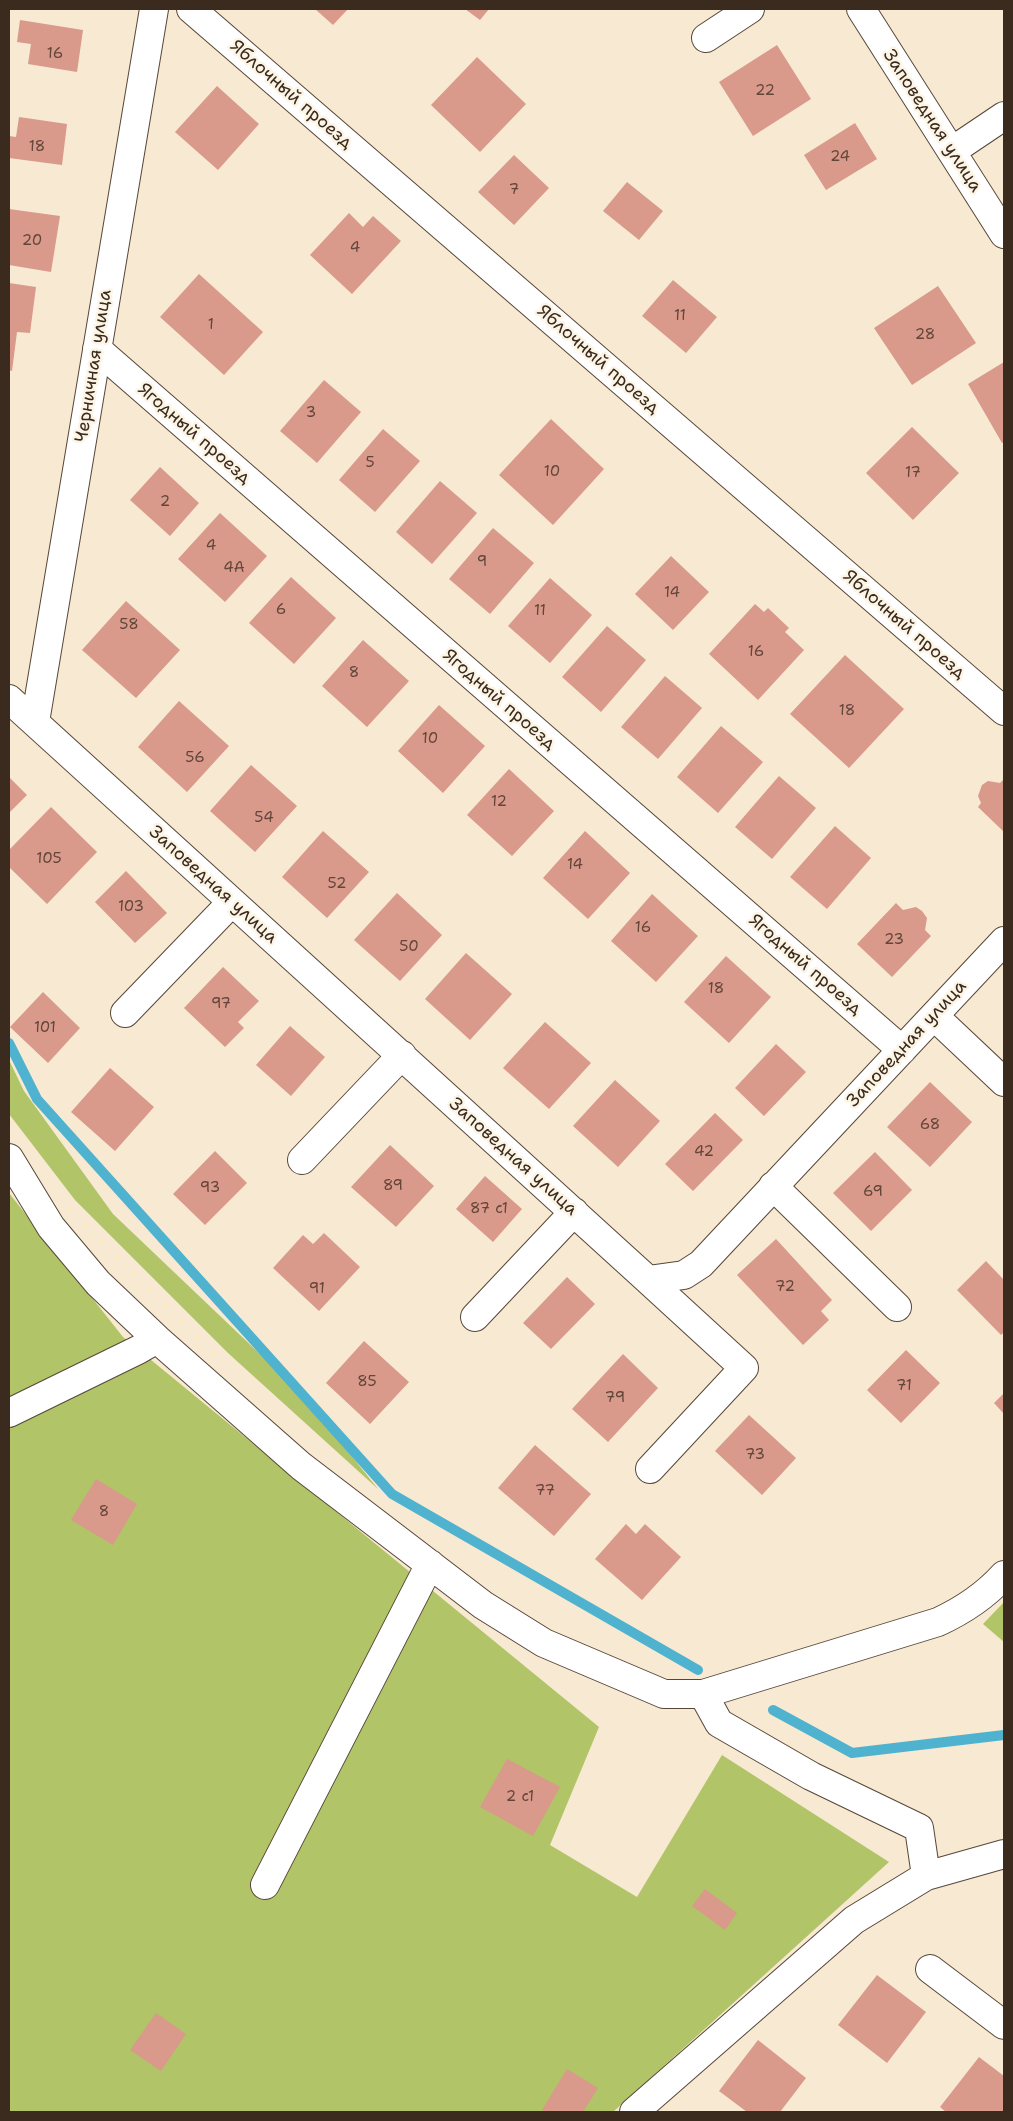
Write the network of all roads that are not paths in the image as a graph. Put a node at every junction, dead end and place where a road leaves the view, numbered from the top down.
1 (154, 9) edge
2 (191, 9) edge
3 (750, 9) edge
4 (861, 9) edge
5 (706, 38) dead end
6 (1004, 116) edge
7 (952, 151) junction
8 (1004, 234) edge
9 (97, 350) junction
10 (9, 699) edge
11 (1004, 711) edge
12 (35, 722) junction
13 (232, 902) junction
14 (1004, 941) edge
15 (125, 1014) dead end
16 (934, 1016) junction
17 (902, 1050) junction
18 (402, 1056) junction
19 (1004, 1082) edge
20 (9, 1158) edge
21 (302, 1160) dead end
22 (773, 1186) junction
23 (574, 1212) junction
24 (648, 1280) junction
25 (897, 1307) dead end
26 (474, 1317) dead end
27 (157, 1339) junction
28 (9, 1413) edge
29 (650, 1469) dead end
30 (430, 1564) junction
31 (1004, 1575) edge
32 (703, 1694) junction
33 (1004, 1854) edge
34 (926, 1876) junction
35 (265, 1885) dead end
36 (930, 1969) dead end
37 (1004, 2026) edge
38 (634, 2112) edge

1 - 9 street, Черничная улица
2 - 11 street, Яблочный проезд
3 - 5 street
4 - 7 street, Заповедная улица
6 - 7 street
7 - 8 street, Заповедная улица
9 - 12 street, Черничная улица
9 - 17 street, Ягодный проезд
10 - 12 street, Заповедная улица
12 - 13 street, Заповедная улица
13 - 15 street
13 - 18 street, Заповедная улица
14 - 16 street, Заповедная улица
16 - 17 street, Заповедная улица
16 - 19 street
17 - 22 street, Заповедная улица
18 - 21 street
18 - 23 street, Заповедная улица
20 - 27 street
22 - 24 street, Заповедная улица
22 - 25 street
23 - 24 street, Заповедная улица
23 - 26 street
24 - 29 street
27 - 28 street
27 - 30 street
30 - 32 street
30 - 35 street
31 - 32 street
32 - 34 street
33 - 34 street
34 - 38 street
36 - 37 street

